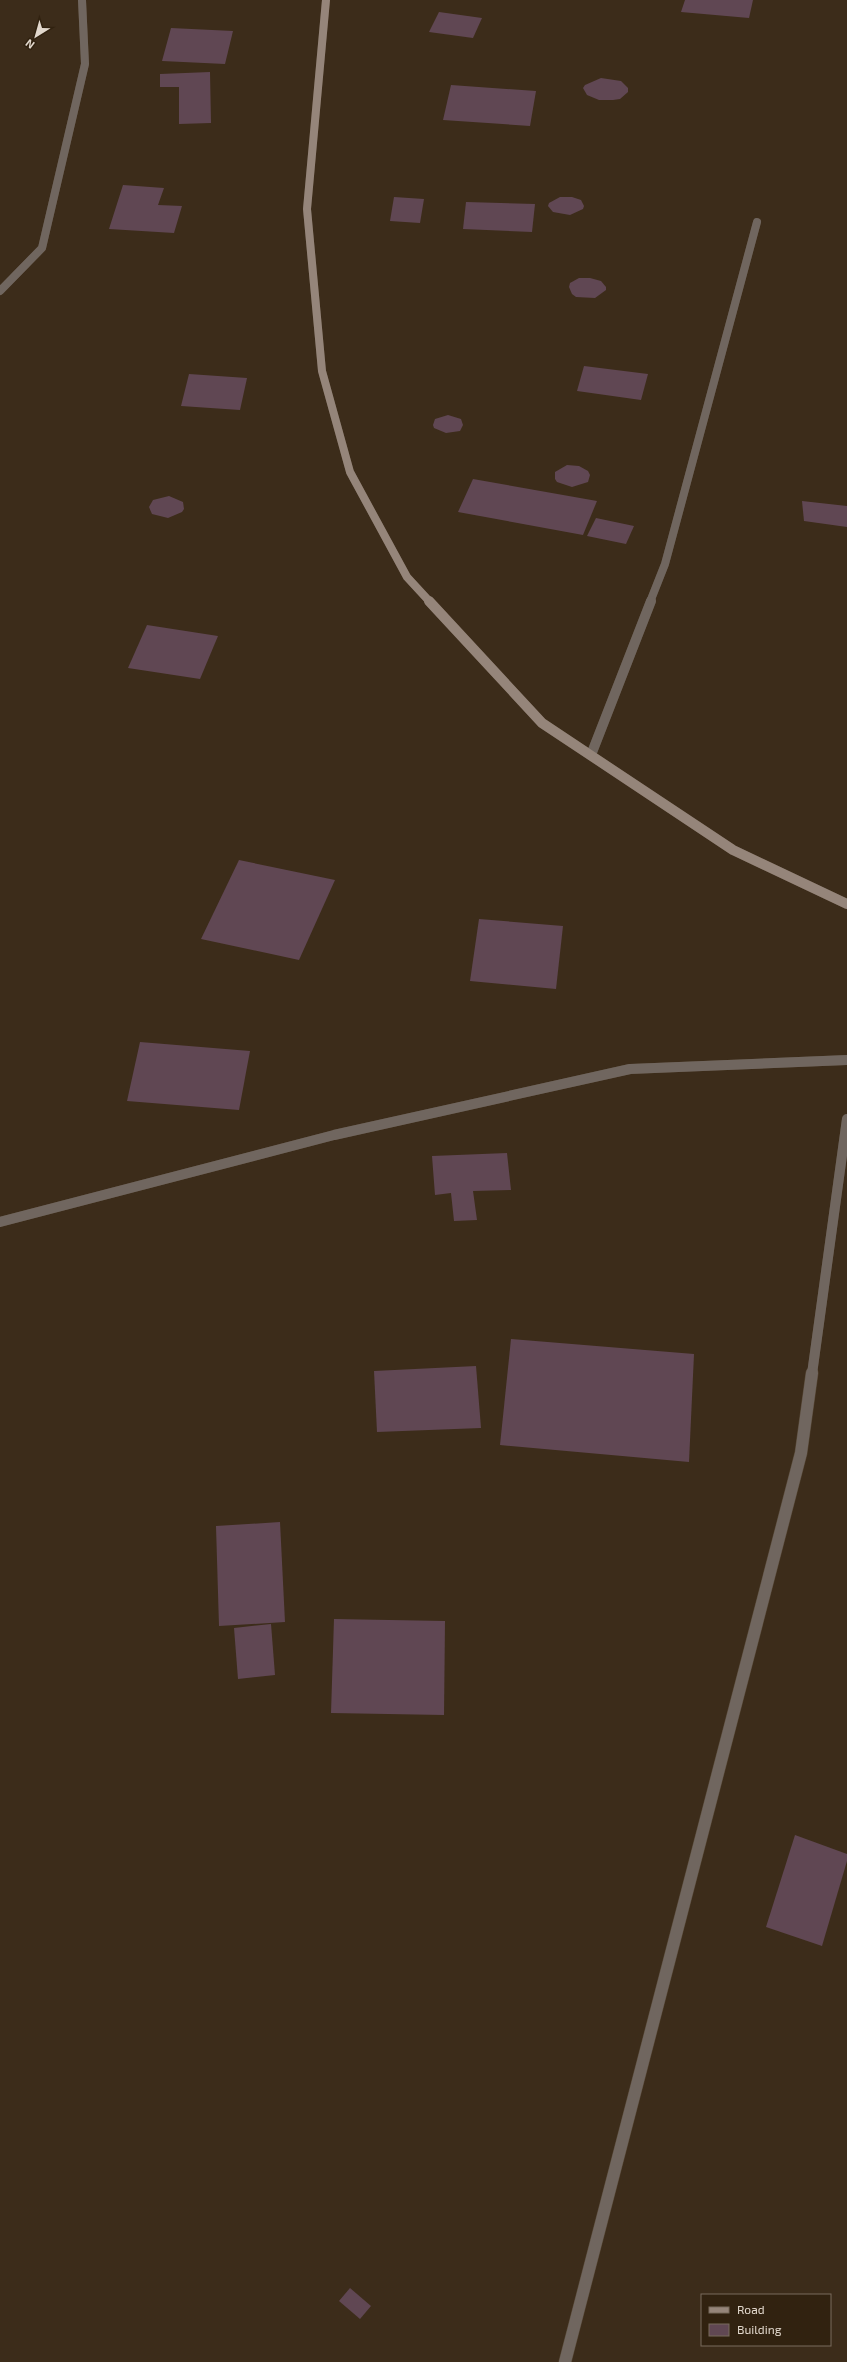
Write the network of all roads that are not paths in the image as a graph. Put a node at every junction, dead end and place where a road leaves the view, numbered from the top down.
1 (82, 0) edge
2 (326, 0) edge
3 (757, 222) dead end
4 (0, 291) edge
5 (591, 755) junction
6 (847, 904) edge
7 (847, 1060) edge
8 (847, 1119) edge
9 (0, 1222) edge
10 (565, 2362) edge

1 - 4 street
2 - 5 main road
3 - 5 street
5 - 6 main road
7 - 9 street
8 - 10 street

